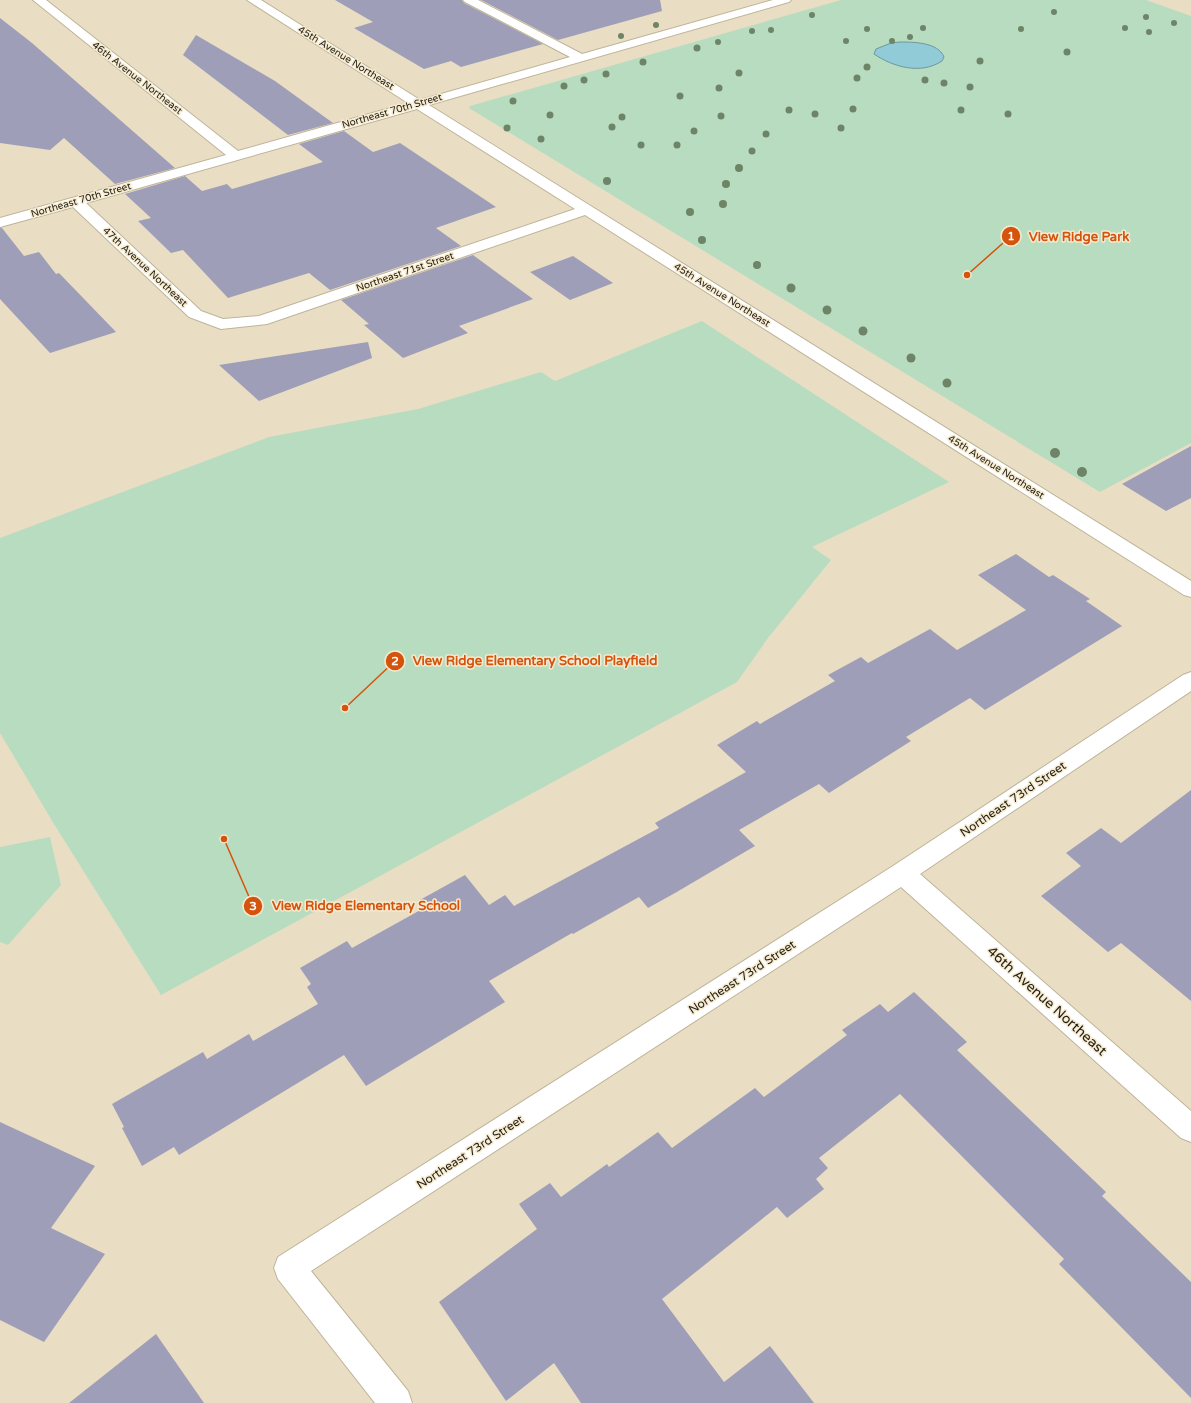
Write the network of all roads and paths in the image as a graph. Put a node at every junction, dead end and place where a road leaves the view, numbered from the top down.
1 (39, 0) edge
2 (253, 0) edge
3 (469, 0) edge
4 (785, 0) edge
5 (580, 58) junction
6 (418, 104) junction
7 (236, 156) junction
8 (75, 201) junction
9 (587, 210) junction
10 (0, 223) edge
11 (221, 324) joint
12 (1191, 590) edge
13 (1191, 680) edge
14 (902, 873) junction
15 (1191, 1129) edge
16 (396, 1403) edge

1 - 7 street, 46th Avenue Northeast
2 - 6 street, 45th Avenue Northeast
3 - 5 street
4 - 5 street, Northeast 70th Street
5 - 6 street, Northeast 70th Street
6 - 7 street, Northeast 70th Street
6 - 9 street, 45th Avenue Northeast
7 - 8 street, Northeast 70th Street
8 - 10 street, Northeast 70th Street
8 - 11 street, 47th Avenue Northeast
9 - 11 street, Northeast 71st Street
9 - 12 street, 45th Avenue Northeast
13 - 14 street, Northeast 73rd Street
14 - 15 street, 46th Avenue Northeast
14 - 16 street, Northeast 73rd Street

